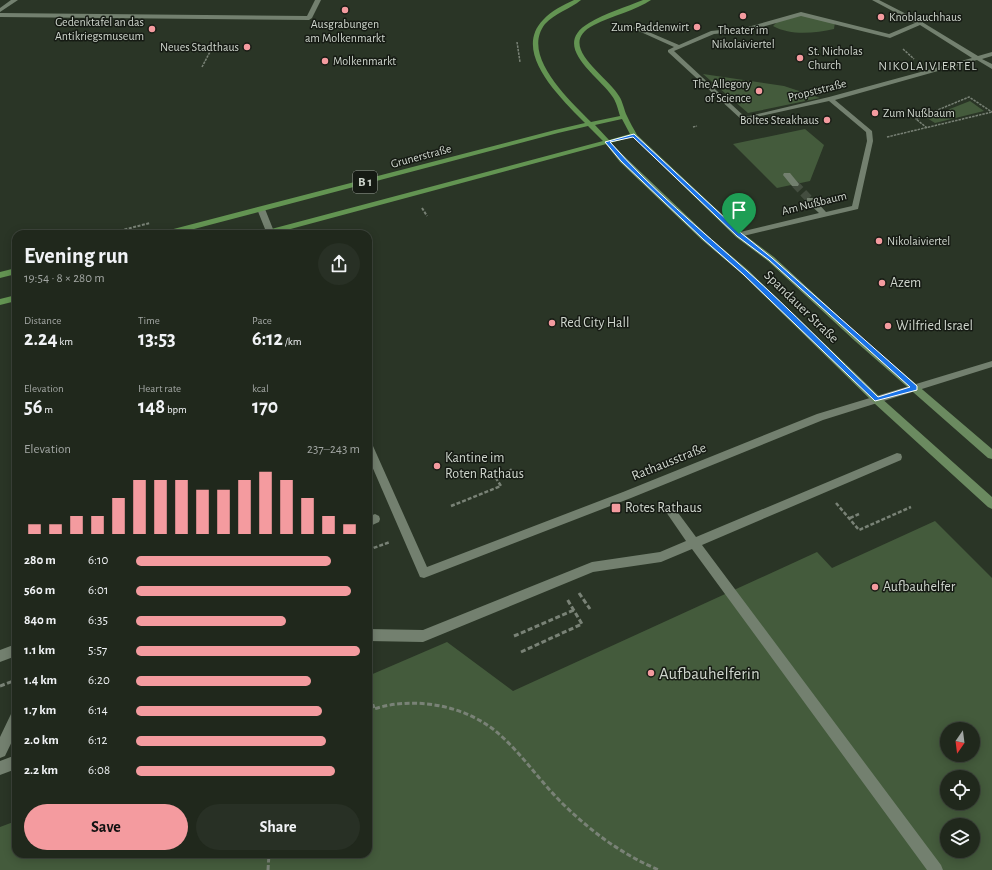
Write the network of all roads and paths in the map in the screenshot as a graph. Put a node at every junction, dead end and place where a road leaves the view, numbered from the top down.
1 (15, 0) edge
2 (318, 0) edge
3 (578, 0) edge
4 (645, 0) edge
5 (874, 0) edge
6 (0, 10) edge
7 (0, 14) edge
8 (920, 23) junction
9 (635, 28) dead end
10 (890, 36) junction
11 (213, 46) dead end
12 (678, 47) junction
13 (992, 54) edge
14 (977, 58) junction
15 (202, 67) dead end
16 (992, 67) edge
17 (927, 72) junction
18 (830, 100) junction
19 (992, 112) edge
20 (624, 117) junction
21 (590, 123) junction
22 (697, 126) dead end
23 (693, 128) dead end
24 (927, 128) junction
25 (634, 135) junction
26 (870, 141) junction
27 (607, 142) junction
28 (787, 175) dead end
29 (795, 184) tunnel mouth
30 (810, 200) tunnel mouth
31 (261, 209) junction
32 (824, 214) junction
33 (180, 230) edge
34 (267, 230) edge
35 (279, 230) edge
36 (739, 234) junction
37 (12, 272) edge
38 (0, 275) edge
39 (12, 299) edge
40 (0, 302) edge
41 (992, 364) edge
42 (915, 388) junction
43 (877, 400) junction
44 (372, 455) edge
45 (992, 455) edge
46 (897, 457) dead end
47 (510, 469) dead end
48 (494, 475) dead end
49 (516, 478) dead end
50 (823, 488) junction
51 (992, 504) edge
52 (451, 506) dead end
53 (669, 508) dead end
54 (911, 508) dead end
55 (859, 514) dead end
56 (850, 518) junction
57 (694, 543) junction
58 (590, 609) dead end
59 (574, 610) junction
60 (372, 635) edge
61 (514, 636) dead end
62 (12, 652) edge
63 (521, 652) dead end
64 (0, 656) edge
65 (12, 682) edge
66 (0, 686) edge
67 (372, 702) edge
68 (374, 708) joint
69 (12, 727) edge
70 (0, 751) edge
71 (12, 764) edge
72 (0, 768) edge
73 (269, 858) edge
74 (268, 870) edge
75 (659, 870) edge
76 (936, 870) edge

1 - 6 street
2 - 7 street
3 - 21 main road, Spandauer Straße
4 - 20 main road, Spandauer Straße
5 - 8 street
8 - 10 street
8 - 14 street
9 - 12 street
10 - 12 street
10 - 17 path
11 - 15 path
12 - 18 street, Propststraße
13 - 14 street, Propststraße
14 - 16 street
14 - 17 street, Propststraße
17 - 18 street, Propststraße
18 - 26 street
19 - 24 path
19 - 24 path
20 - 21 main road, Grunerstraße
20 - 25 main road, Spandauer Straße
21 - 27 main road, Spandauer Straße
21 - 31 main road, Grunerstraße / B 1
22 - 23 path
24 - 26 path
25 - 27 main road, B 1
25 - 36 main road, Spandauer Straße
26 - 32 street, Am Nußbaum
27 - 35 main road, B 1
27 - 43 main road, Spandauer Straße
28 - 29 street
30 - 32 street
31 - 33 main road, Grunerstraße / B 1
31 - 34 street
32 - 36 street, Am Nußbaum
36 - 42 main road, Spandauer Straße
37 - 38 main road
39 - 40 main road
41 - 42 street, Rathausstraße
42 - 43 street, Rathausstraße
42 - 45 main road, Spandauer Straße
43 - 44 street, Rathausstraße
43 - 51 main road, Spandauer Straße
46 - 50 street
47 - 49 path
48 - 52 path
50 - 56 path
50 - 57 street
53 - 57 street
54 - 56 path
55 - 56 path
57 - 60 street
57 - 76 street
58 - 59 path
59 - 61 path
59 - 63 path
62 - 64 street
65 - 66 path
67 - 68 path
68 - 75 path
69 - 70 street
71 - 72 street
73 - 74 path

